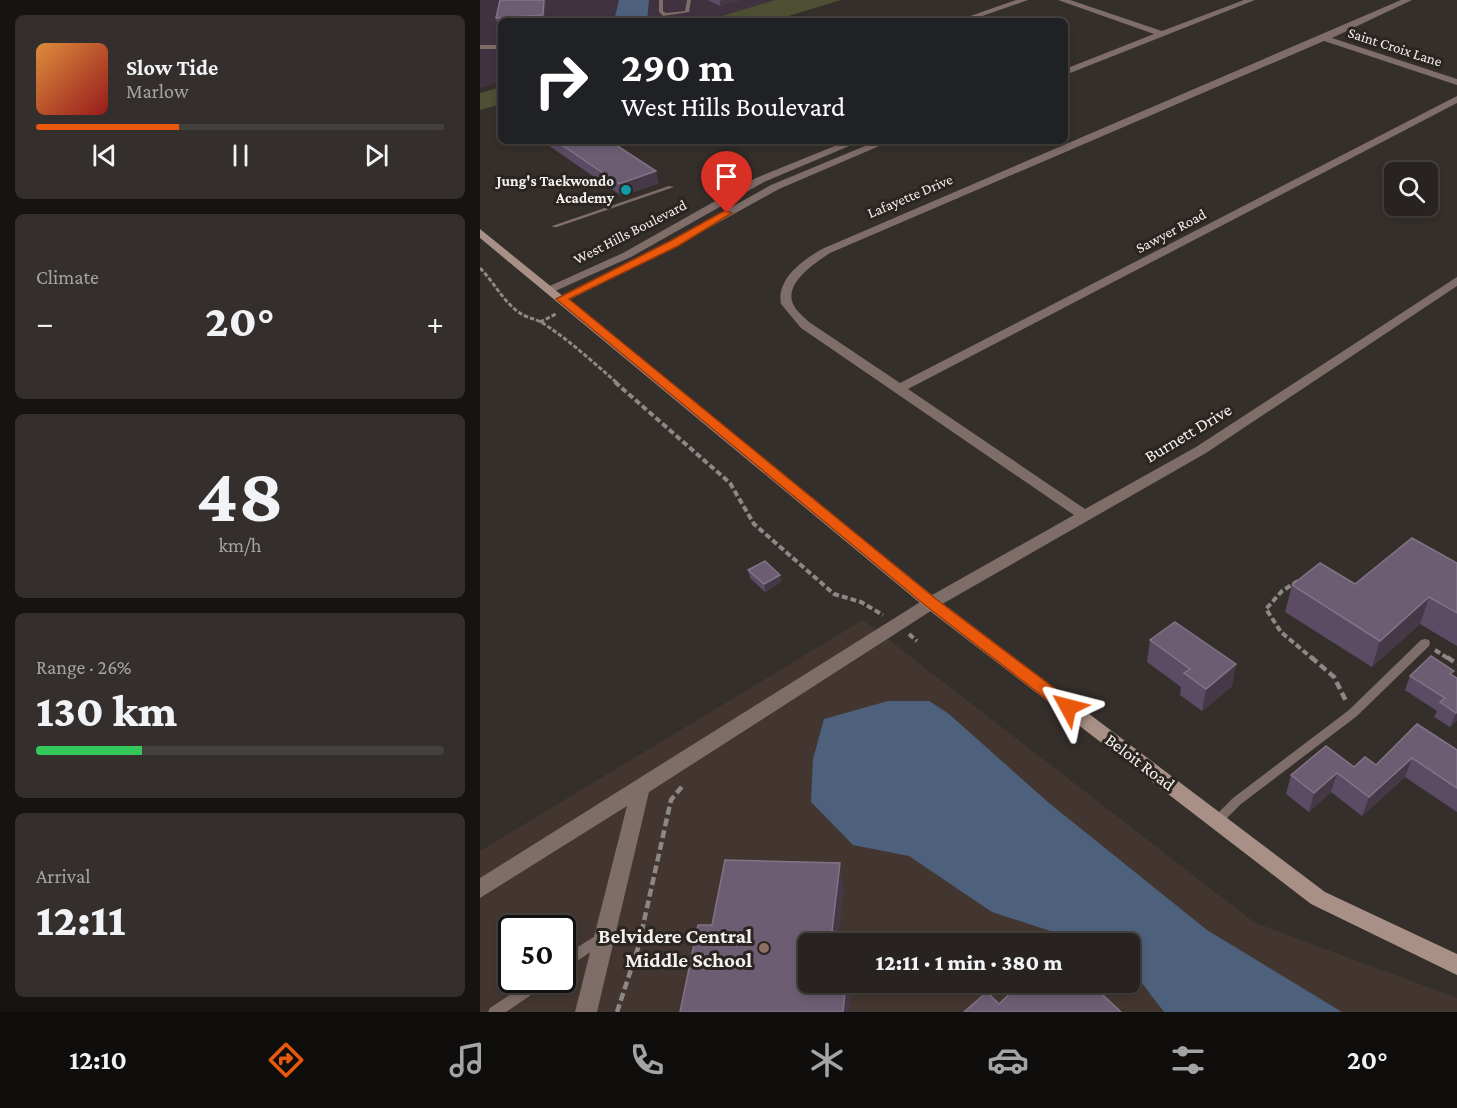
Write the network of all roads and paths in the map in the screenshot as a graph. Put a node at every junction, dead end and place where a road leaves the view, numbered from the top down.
1 (661, 0) edge
2 (689, 0) edge
3 (1024, 0) edge
4 (1062, 0) edge
5 (1226, 0) edge
6 (1251, 0) edge
7 (1408, 0) edge
8 (969, 18) edge
9 (1149, 29) junction
10 (1161, 34) junction
11 (1324, 38) junction
12 (480, 47) edge
13 (498, 47) edge
14 (1076, 57) dead end
15 (1068, 71) edge
16 (1457, 82) edge
17 (1457, 99) edge
18 (848, 144) edge
19 (879, 144) edge
20 (671, 187) dead end
21 (555, 226) dead end
22 (480, 232) edge
23 (480, 268) edge
24 (1457, 281) edge
25 (549, 288) junction
26 (561, 299) junction
27 (899, 389) junction
28 (1085, 516) junction
29 (1305, 576) edge
30 (931, 603) junction
31 (898, 624) junction
32 (917, 641) dead end
33 (1425, 643) joint
34 (1457, 664) edge
35 (1353, 713) junction
36 (684, 784) dead end
37 (642, 786) junction
38 (1217, 821) junction
39 (480, 889) edge
40 (604, 936) junction
41 (576, 955) edge
42 (1457, 965) edge
43 (523, 993) edge
44 (495, 1012) edge
45 (586, 1012) edge
46 (617, 1012) edge

1 - 2 lane
3 - 8 street
4 - 9 street
5 - 9 street
6 - 10 street
7 - 11 street, Lafayette Drive
9 - 10 street
9 - 14 street
10 - 15 street
11 - 16 street, Saint Croix Lane
11 - 27 street, Lafayette Drive
12 - 13 lane
17 - 27 street, Sawyer Road
18 - 25 street, West Hills Boulevard
19 - 26 street, West Hills Boulevard
20 - 21 lane
22 - 25 main road, Beloit Road
23 - 31 path
24 - 28 street, Burnett Drive
25 - 26 main road, Beloit Road
26 - 30 main road, Beloit Road
27 - 28 street, Lafayette Drive
28 - 30 street, Burnett Drive
29 - 35 path
30 - 31 street, Burnett Drive
30 - 38 main road, Beloit Road
31 - 32 path
31 - 37 street, Burnett Drive
33 - 34 path
33 - 35 lane
35 - 38 lane
36 - 46 path
37 - 39 street, Burnett Drive
37 - 40 street
38 - 42 main road, Beloit Road
40 - 41 lane
40 - 45 street
43 - 44 lane

